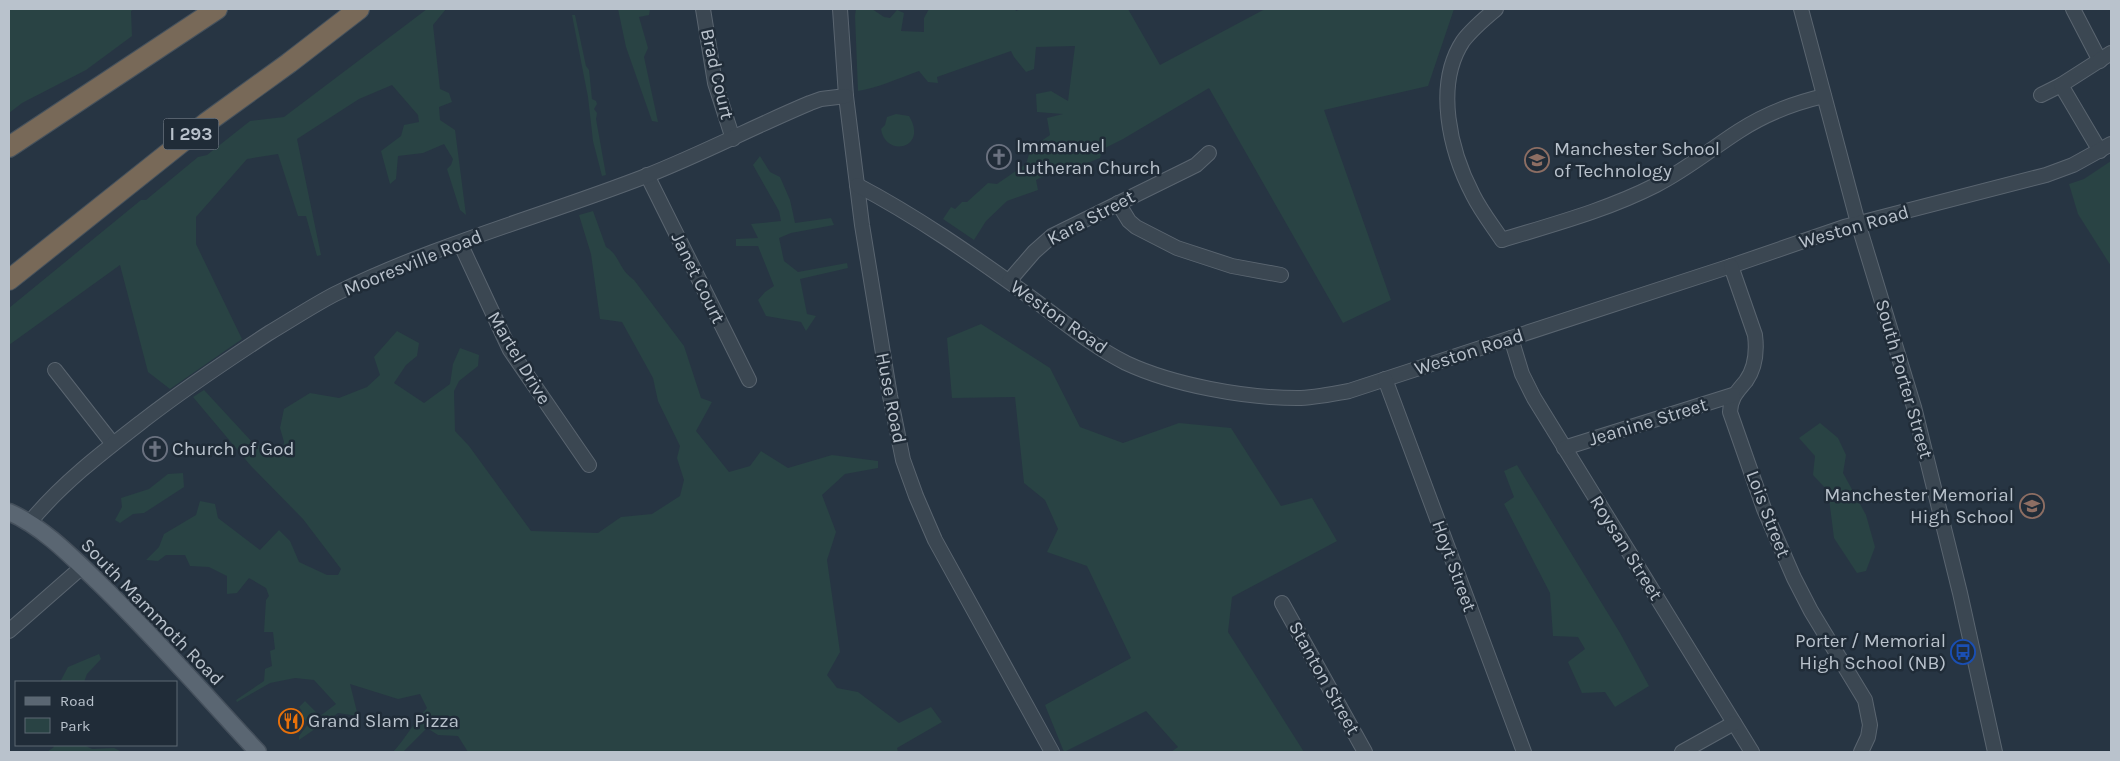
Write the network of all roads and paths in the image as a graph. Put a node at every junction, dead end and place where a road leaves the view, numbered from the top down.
1 (218, 9) edge
2 (359, 9) edge
3 (703, 9) edge
4 (840, 9) edge
5 (1496, 9) edge
6 (1801, 9) edge
7 (2073, 9) edge
8 (2106, 57) edge
9 (2061, 85) junction
10 (2041, 95) dead end
11 (846, 96) junction
12 (1824, 96) junction
13 (733, 139) junction
14 (9, 147) edge
15 (2106, 147) edge
16 (1209, 153) dead end
17 (647, 175) junction
18 (857, 185) junction
19 (1118, 203) junction
20 (1858, 223) junction
21 (460, 243) junction
22 (1731, 266) junction
23 (1281, 275) dead end
24 (9, 279) edge
25 (1008, 281) junction
26 (1511, 338) junction
27 (55, 370) dead end
28 (1385, 379) junction
29 (749, 380) dead end
30 (1733, 396) junction
31 (113, 444) junction
32 (1564, 448) junction
33 (590, 466) dead end
34 (9, 512) edge
35 (30, 522) junction
36 (82, 567) junction
37 (1282, 603) dead end
38 (9, 631) edge
39 (1734, 723) junction
40 (258, 752) edge
41 (1052, 752) edge
42 (1365, 752) edge
43 (1524, 752) edge
44 (1682, 752) edge
45 (1752, 752) edge
46 (1861, 752) edge
47 (1995, 752) edge

1 - 14 highway
2 - 24 highway, I 293
3 - 13 street, Brad Court
4 - 11 street, Huse Road
5 - 12 street
6 - 12 street, South Porter Street
7 - 8 street
8 - 9 street
9 - 10 street
9 - 15 street
11 - 13 street, Mooresville Road
11 - 18 street, Huse Road
12 - 20 street, South Porter Street
13 - 17 street, Mooresville Road
15 - 20 street, Weston Road
16 - 19 street, Kara Street
17 - 21 street, Mooresville Road
17 - 29 street, Janet Court
18 - 25 street, Weston Road
18 - 41 street, Huse Road
19 - 23 street
19 - 25 street, Kara Street
20 - 22 street, Weston Road
20 - 47 street, South Porter Street
21 - 31 street, Mooresville Road
21 - 33 street, Martel Drive
22 - 26 street, Weston Road
22 - 30 street
25 - 28 street, Weston Road
26 - 28 street, Weston Road
26 - 32 street, Roysan Street
27 - 31 street
28 - 43 street, Hoyt Street
30 - 32 street, Jeanine Street
30 - 46 street, Lois Street
31 - 35 street, Mooresville Road
32 - 39 street, Roysan Street
34 - 35 main road, South Mammoth Road
35 - 36 main road, South Mammoth Road
36 - 38 street
36 - 40 main road, South Mammoth Road
37 - 42 street, Stanton Street
39 - 44 street
39 - 45 street, Roysan Street

